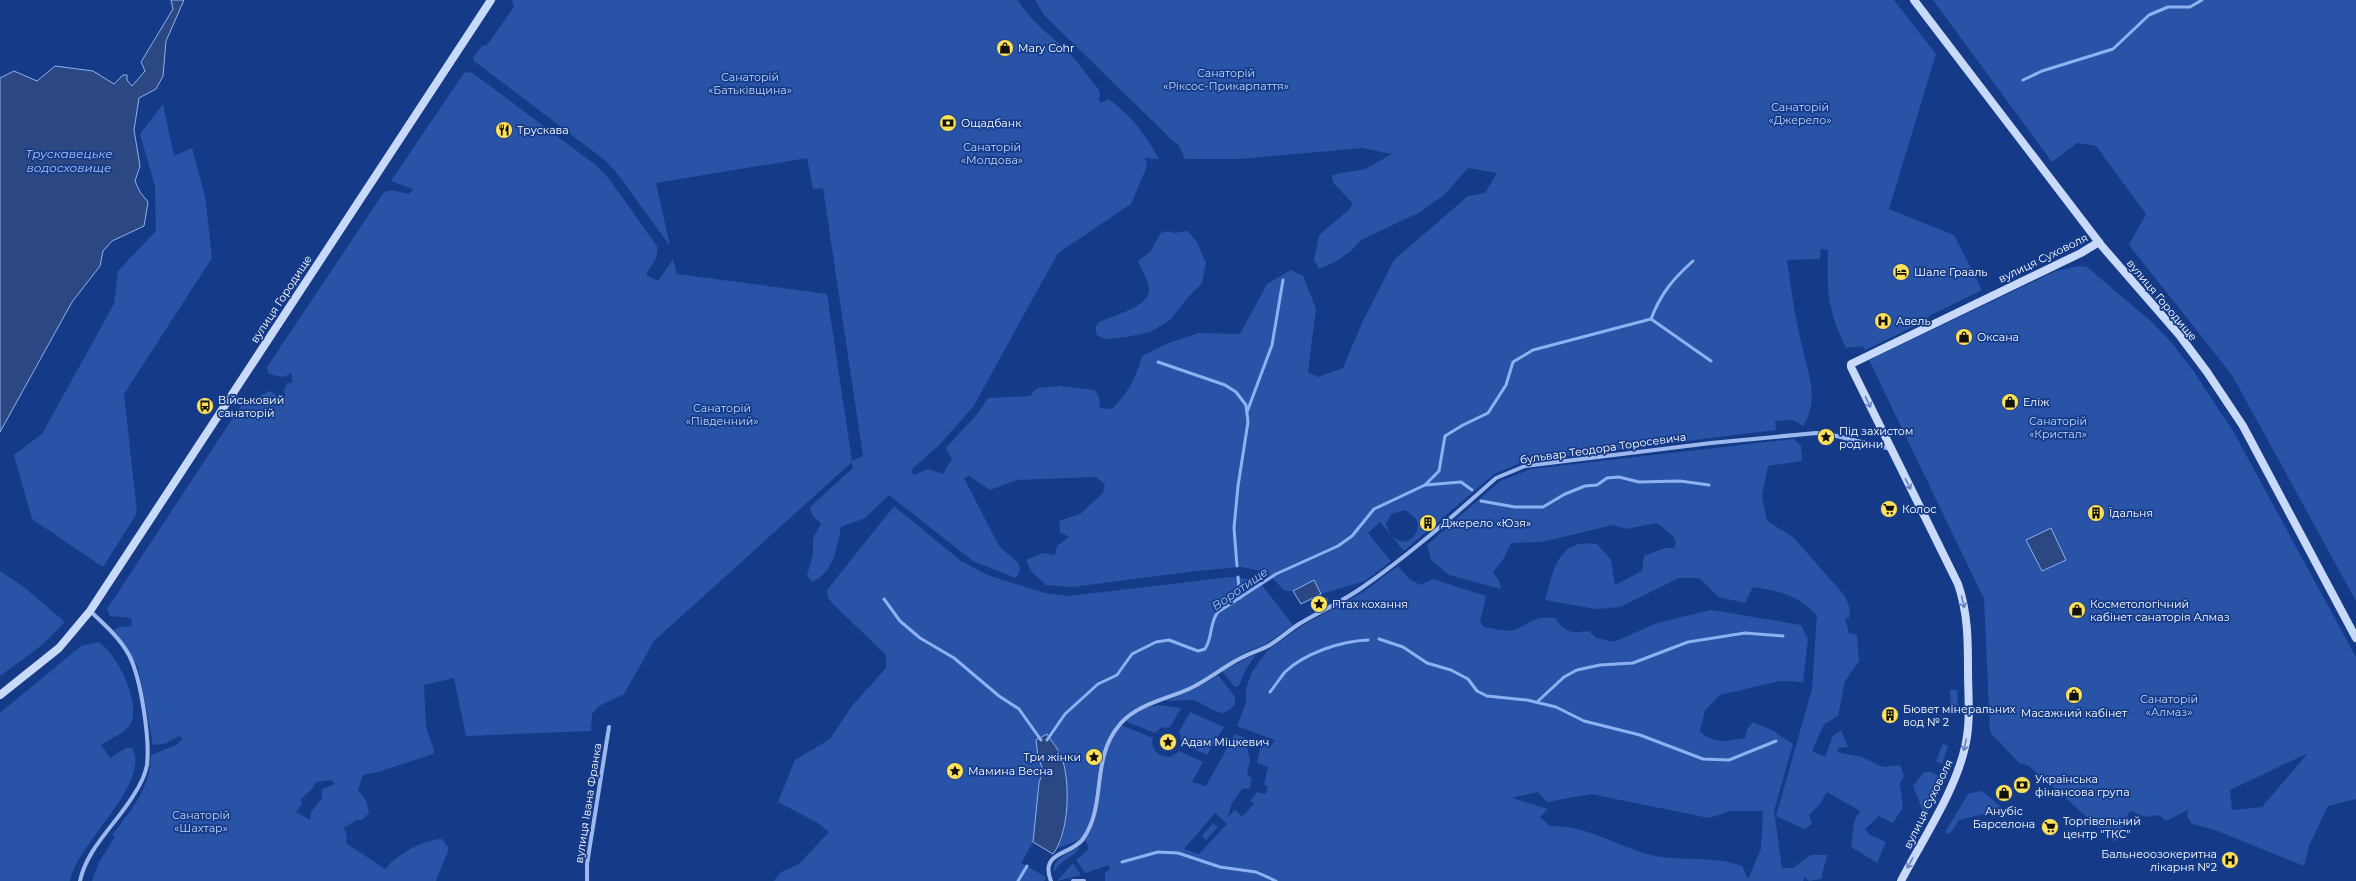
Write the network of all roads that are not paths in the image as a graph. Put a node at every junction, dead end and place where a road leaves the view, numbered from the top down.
1 (491, 0) edge
2 (1914, 0) edge
3 (2099, 242) junction
4 (1891, 450) junction
5 (90, 611) junction
6 (2356, 638) edge
7 (0, 695) edge
8 (609, 727) dead end
9 (80, 881) edge
10 (587, 881) edge
11 (1050, 881) edge
12 (1074, 881) edge
13 (1084, 881) edge
14 (1900, 881) edge

1 - 5 street, вулиця Городище
2 - 3 street, вулиця Городище
3 -> 4 street, вулиця Суховоля
3 - 6 street, вулиця Городище
4 - 11 street, бульвар Теодора Торосевича
4 -> 14 street, вулиця Суховоля
5 - 7 street, вулиця Городище
5 - 9 street
8 - 10 street, вулиця Івана Франка
12 - 13 street

